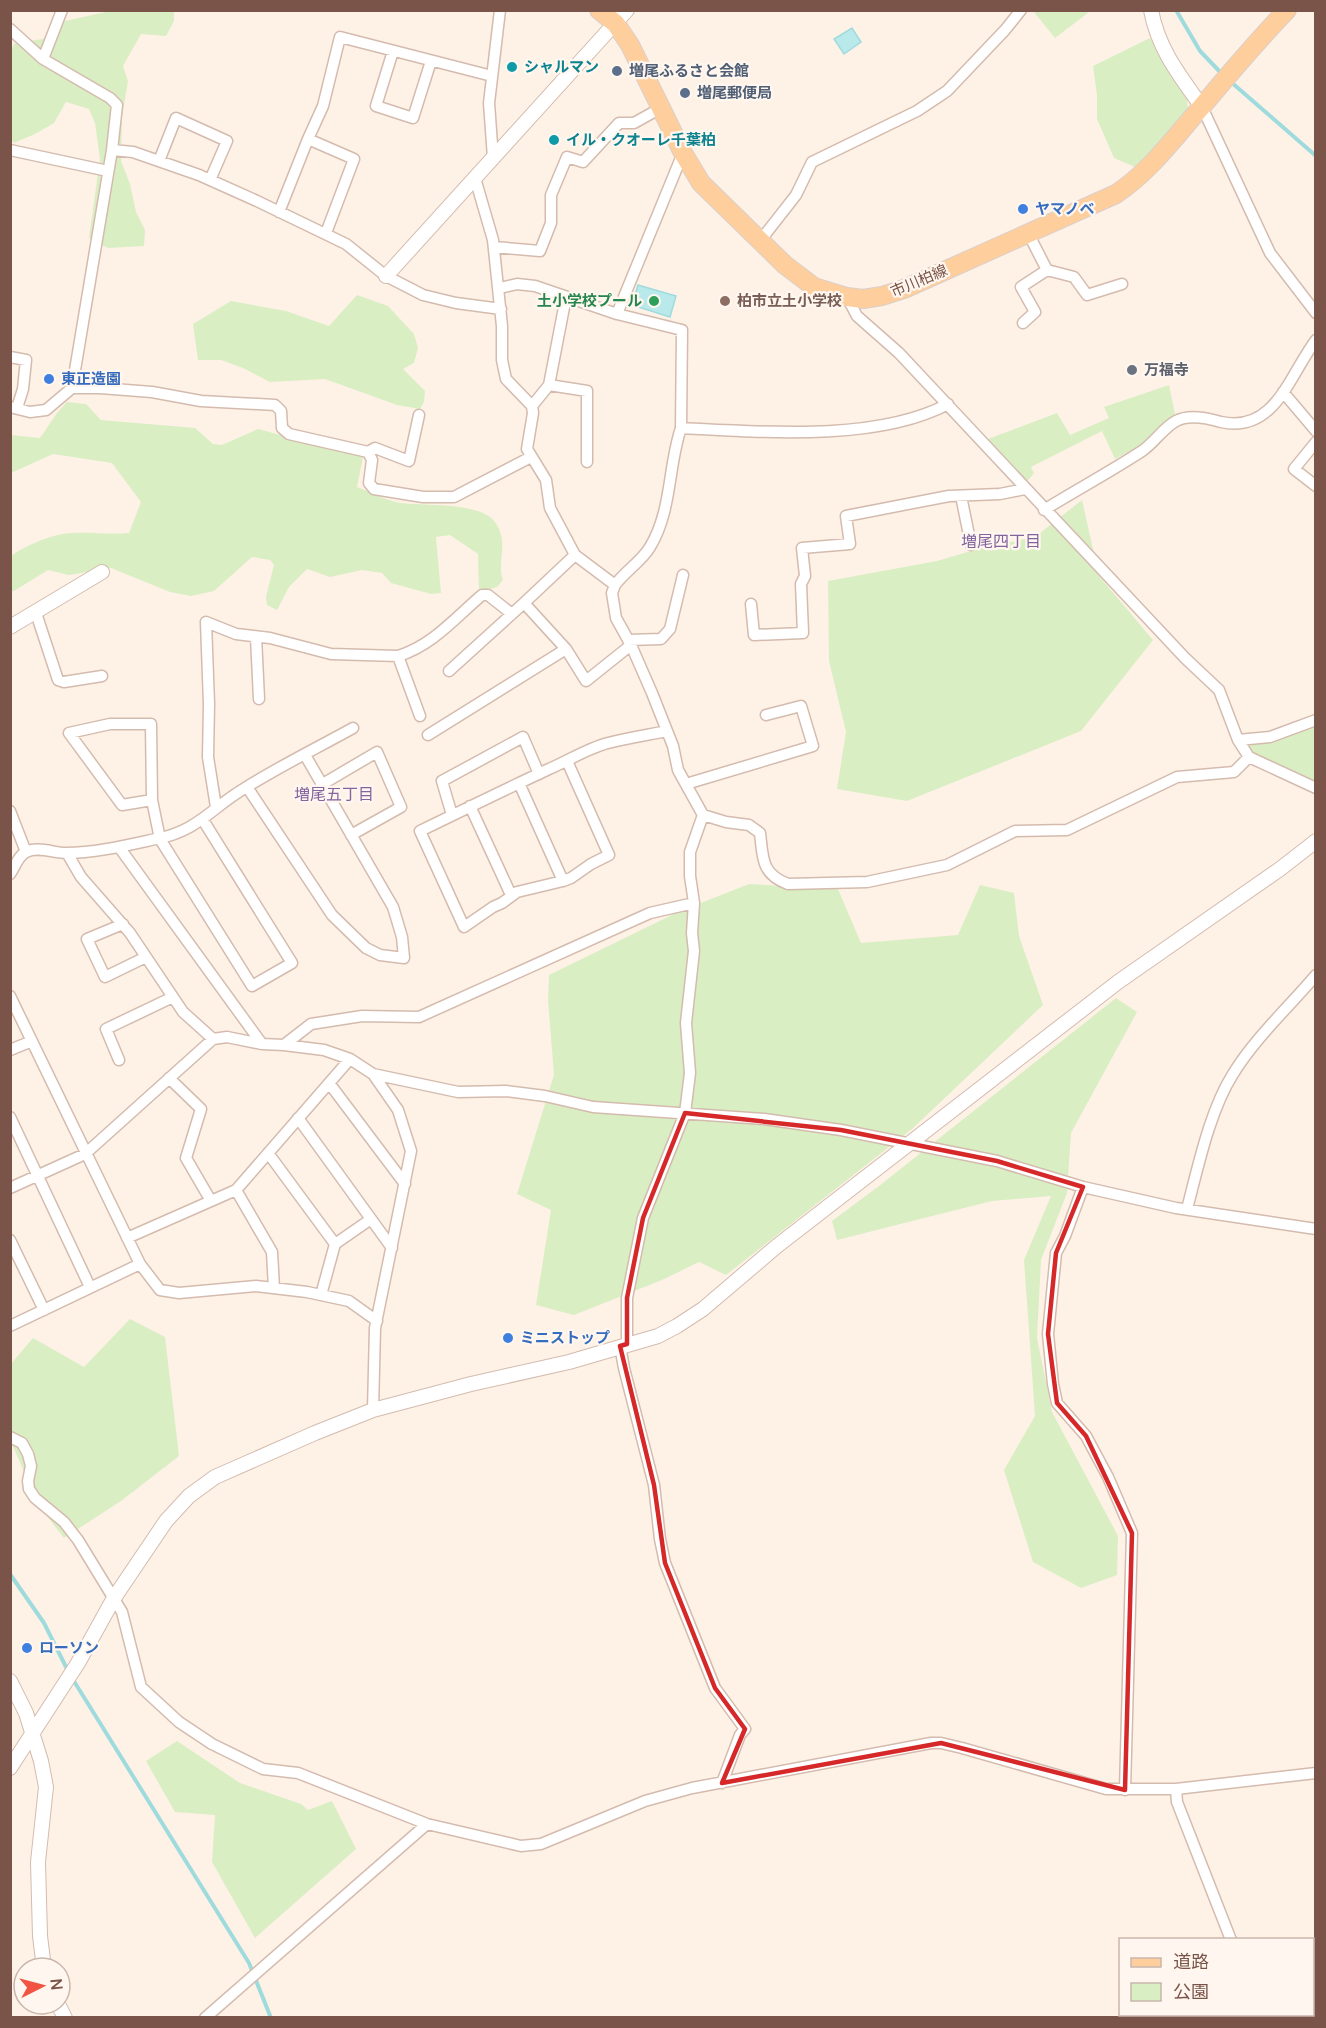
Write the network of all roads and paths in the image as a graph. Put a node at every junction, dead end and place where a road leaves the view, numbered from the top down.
1 (62, 10) edge
2 (500, 10) edge
3 (599, 10) edge
4 (1021, 10) edge
5 (1151, 10) edge
6 (1281, 12) edge
7 (622, 17) edge
8 (10, 29) edge
9 (393, 51) junction
10 (44, 59) junction
11 (431, 61) junction
12 (492, 76) junction
13 (1202, 106) junction
14 (662, 108) junction
15 (308, 139) junction
16 (10, 150) edge
17 (112, 150) junction
18 (683, 153) junction
19 (493, 158) junction
20 (159, 161) junction
21 (108, 171) junction
22 (475, 178) junction
23 (210, 180) junction
24 (279, 212) junction
25 (326, 233) junction
26 (1028, 233) junction
27 (760, 241) junction
28 (494, 247) junction
29 (1047, 270) junction
30 (386, 276) junction
31 (1122, 284) dead end
32 (500, 288) junction
33 (566, 297) junction
34 (847, 297) junction
35 (501, 309) junction
36 (1316, 313) edge
37 (617, 314) junction
38 (1023, 323) dead end
39 (1316, 340) edge
40 (10, 357) edge
41 (549, 385) junction
42 (72, 388) junction
43 (1283, 392) junction
44 (948, 404) junction
45 (532, 406) junction
46 (14, 407) edge
47 (419, 415) dead end
48 (681, 428) junction
49 (1316, 431) edge
50 (1316, 442) edge
51 (368, 452) junction
52 (531, 457) junction
53 (587, 462) dead end
54 (1316, 486) edge
55 (1025, 489) junction
56 (961, 495) junction
57 (1044, 510) junction
58 (971, 545) dead end
59 (575, 555) junction
60 (102, 572) dead end
61 (682, 575) dead end
62 (615, 585) junction
63 (524, 603) junction
64 (751, 604) dead end
65 (36, 613) junction
66 (512, 614) junction
67 (10, 627) edge
68 (256, 637) junction
69 (630, 642) junction
70 (566, 650) junction
71 (398, 656) junction
72 (449, 671) dead end
73 (102, 676) dead end
74 (259, 699) dead end
75 (766, 715) dead end
76 (420, 716) dead end
77 (1316, 720) edge
78 (353, 728) dead end
79 (667, 731) junction
80 (428, 735) dead end
81 (1238, 740) junction
82 (305, 755) junction
83 (1249, 758) junction
84 (567, 761) junction
85 (539, 774) junction
86 (519, 783) junction
87 (686, 784) junction
88 (321, 785) junction
89 (247, 787) junction
90 (1316, 788) edge
91 (152, 800) junction
92 (470, 806) junction
93 (216, 807) junction
94 (10, 811) edge
95 (452, 815) junction
96 (703, 815) junction
97 (202, 820) junction
98 (351, 835) junction
99 (160, 839) junction
100 (1316, 841) edge
101 (119, 847) junction
102 (26, 852) junction
103 (67, 853) junction
104 (10, 874) edge
105 (563, 881) junction
106 (511, 895) junction
107 (694, 903) junction
108 (123, 924) junction
109 (146, 957) junction
110 (1316, 975) edge
111 (10, 996) edge
112 (173, 997) junction
113 (213, 1039) junction
114 (32, 1041) junction
115 (262, 1044) junction
116 (284, 1044) junction
117 (10, 1050) edge
118 (119, 1059) dead end
119 (350, 1059) junction
120 (373, 1074) junction
121 (169, 1078) junction
122 (329, 1083) junction
123 (685, 1113) junction
124 (10, 1117) edge
125 (298, 1118) junction
126 (909, 1144) junction
127 (268, 1153) junction
128 (85, 1154) junction
129 (38, 1176) junction
130 (405, 1184) junction
131 (1083, 1187) junction
132 (10, 1188) edge
133 (236, 1190) junction
134 (211, 1201) junction
135 (1187, 1209) junction
136 (371, 1220) junction
137 (1316, 1229) edge
138 (127, 1238) junction
139 (10, 1240) edge
140 (335, 1244) junction
141 (392, 1248) junction
142 (140, 1264) junction
143 (90, 1287) junction
144 (274, 1288) junction
145 (321, 1294) junction
146 (44, 1310) junction
147 (377, 1322) junction
148 (10, 1326) edge
149 (624, 1345) junction
150 (374, 1410) junction
151 (10, 1437) edge
152 (114, 1598) junction
153 (11, 1683) edge
154 (33, 1733) junction
155 (10, 1768) edge
156 (1316, 1773) edge
157 (722, 1783) junction
158 (1176, 1789) junction
159 (1125, 1790) junction
160 (427, 1824) junction
161 (1229, 1938) edge
162 (42, 1956) edge
163 (205, 2018) edge

1 - 10 street
2 - 12 street
3 - 7 main road, 市川柏線
4 - 27 street
5 - 13 street
6 - 13 main road, 市川柏線
7 - 14 main road, 市川柏線
7 - 19 street
8 - 10 street
9 - 11 street
9 - 11 street
9 - 15 street
10 - 17 street
11 - 12 street
12 - 19 street
13 - 26 main road, 市川柏線
13 - 36 street
14 - 18 main road, 市川柏線
14 - 28 street
15 - 24 street
15 - 25 street
16 - 21 street
17 - 20 street
17 - 21 street
18 - 27 main road, 市川柏線
18 - 37 street
19 - 22 street
20 - 23 street
20 - 23 street
21 - 42 street
22 - 28 street
22 - 30 street
23 - 24 street
24 - 25 street
25 - 30 street
26 - 29 street
26 - 34 main road, 市川柏線
27 - 34 main road, 市川柏線
28 - 32 street
29 - 31 street
29 - 38 street
30 - 35 street
32 - 33 street
32 - 35 street
33 - 37 street
33 - 41 street
34 - 44 street
35 - 45 street
37 - 48 street
39 - 43 street
40 - 46 street
41 - 45 street
41 - 53 street
42 - 46 street
42 - 51 street
43 - 49 street
43 - 57 street
44 - 48 street
44 - 55 street
45 - 52 street
47 - 51 street
48 - 62 street
50 - 54 street
51 - 52 street
52 - 59 street
55 - 56 street
55 - 57 street
56 - 58 street
56 - 64 street
57 - 81 street
59 - 62 street
59 - 63 street
60 - 65 street
61 - 69 street
62 - 69 street
63 - 66 street
63 - 70 street
65 - 67 street
65 - 73 street
66 - 71 street
66 - 72 street
68 - 71 street
68 - 74 street
68 - 93 street
69 - 70 street
69 - 79 street
70 - 80 street
71 - 76 street
75 - 87 street
77 - 81 street
78 - 82 street
79 - 84 street
79 - 87 street
81 - 83 street
82 - 88 street
82 - 89 street
83 - 90 street
83 - 96 street
84 - 85 street
84 - 105 street
85 - 86 street
85 - 95 street
86 - 92 street
86 - 105 street
87 - 96 street
88 - 98 street
88 - 98 street
89 - 93 street
89 - 98 street
91 - 91 street
91 - 99 street
92 - 95 street
92 - 106 street
93 - 97 street
94 - 102 street
95 - 106 street
96 - 107 street
97 - 99 street
97 - 99 street
99 - 101 street
100 - 126 street
101 - 103 street
101 - 115 street
102 - 103 street
102 - 104 street
103 - 108 street
105 - 106 street
107 - 116 street
107 - 123 street
108 - 109 street
108 - 109 street
109 - 112 street
110 - 135 street
111 - 114 street
112 - 113 street
112 - 118 street
113 - 115 street
113 - 121 street
114 - 117 street
114 - 128 street
115 - 116 street
116 - 119 street
119 - 120 street
119 - 122 street
120 - 123 street
120 - 130 street
121 - 128 street
121 - 134 street
122 - 125 street
122 - 130 street
123 - 126 street
123 - 149 street
124 - 129 street
125 - 127 street
125 - 136 street
126 - 131 street
126 - 149 street
127 - 133 street
127 - 140 street
128 - 129 street
128 - 138 street
129 - 132 street
129 - 143 street
130 - 141 street
131 - 135 street
131 - 159 street
133 - 134 street
133 - 144 street
134 - 138 street
135 - 137 street
136 - 140 street
136 - 141 street
138 - 142 street
139 - 146 street
140 - 145 street
141 - 147 street
142 - 143 street
142 - 144 street
143 - 146 street
144 - 145 street
145 - 147 street
146 - 148 street
147 - 150 street
149 - 150 street
149 - 157 street
150 - 152 street
151 - 152 street
152 - 154 street
152 - 160 street
153 - 154 street
154 - 155 street
154 - 162 street
156 - 158 street
157 - 159 street
157 - 160 street
158 - 159 street
158 - 161 street
160 - 163 street

